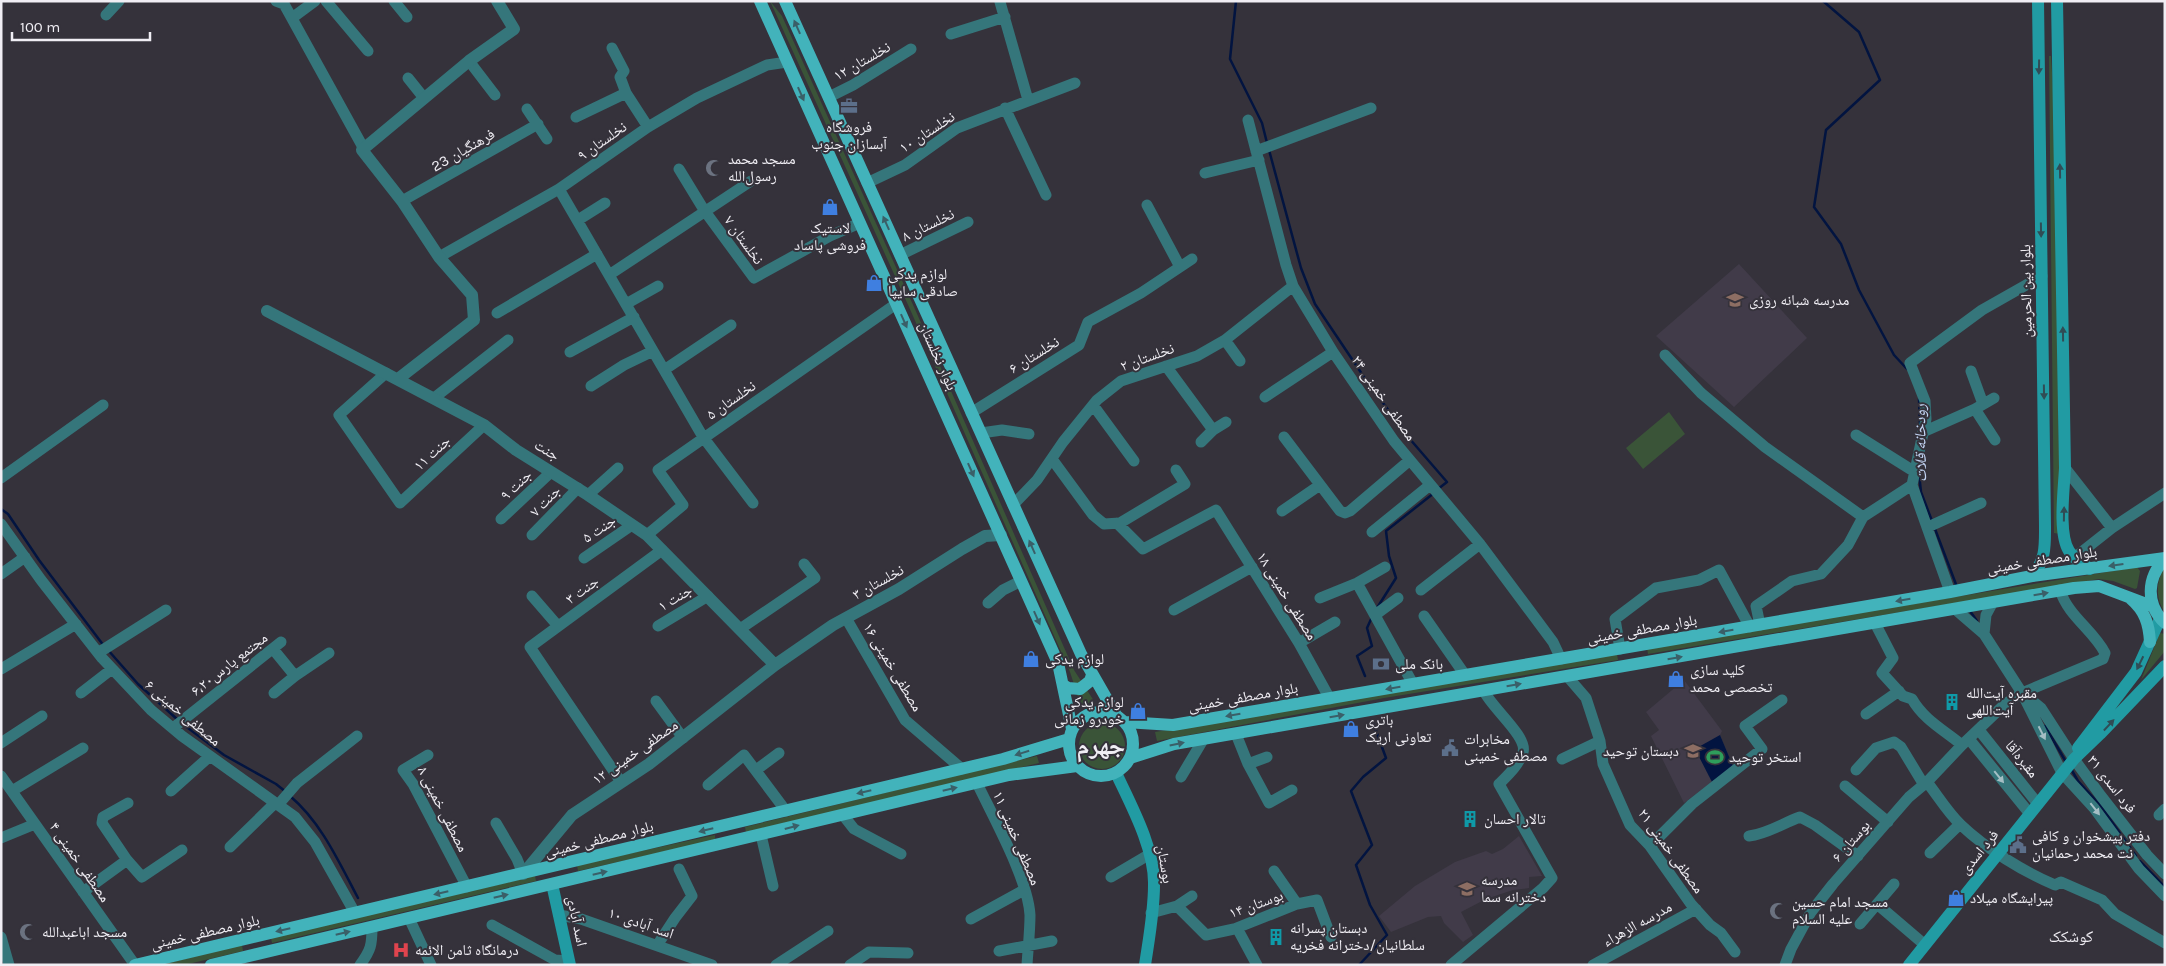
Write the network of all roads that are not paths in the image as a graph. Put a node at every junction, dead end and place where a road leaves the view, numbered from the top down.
1 (119, 1) edge
2 (276, 1) edge
3 (315, 1) edge
4 (326, 1) edge
5 (394, 1) edge
6 (497, 1) edge
7 (760, 1) edge
8 (785, 1) edge
9 (2038, 1) edge
10 (2057, 1) edge
11 (1000, 2) edge
12 (106, 15) dead end
13 (407, 17) dead end
14 (1005, 17) junction
15 (292, 18) junction
16 (951, 34) dead end
17 (2040, 44) junction
18 (2058, 46) junction
19 (612, 48) dead end
20 (911, 49) dead end
21 (368, 51) dead end
22 (469, 61) junction
23 (787, 62) junction
24 (408, 78) dead end
25 (1075, 83) dead end
26 (626, 92) junction
27 (494, 95) dead end
28 (829, 97) junction
29 (424, 98) junction
30 (1028, 100) junction
31 (1005, 108) junction
32 (1371, 108) dead end
33 (527, 109) dead end
34 (576, 117) dead end
35 (1248, 120) dead end
36 (538, 124) junction
37 (648, 127) junction
38 (547, 139) dead end
39 (364, 149) junction
40 (1258, 155) junction
41 (679, 169) dead end
42 (1205, 173) dead end
43 (751, 181) dead end
44 (867, 183) junction
45 (559, 189) junction
46 (1046, 195) dead end
47 (402, 201) junction
48 (605, 203) dead end
49 (1147, 205) dead end
50 (704, 210) junction
51 (578, 220) junction
52 (968, 222) dead end
53 (860, 223) junction
54 (597, 254) junction
55 (900, 255) junction
56 (439, 257) junction
57 (1192, 259) dead end
58 (1180, 267) junction
59 (609, 275) junction
60 (2042, 276) junction
61 (658, 286) dead end
62 (1293, 286) junction
63 (626, 304) junction
64 (896, 304) junction
65 (267, 311) dead end
66 (497, 313) dead end
67 (634, 317) junction
68 (731, 324) dead end
69 (508, 340) dead end
70 (1226, 340) junction
71 (570, 352) dead end
72 (654, 352) junction
73 (1334, 352) junction
74 (1665, 354) dead end
75 (1240, 361) dead end
76 (1166, 366) junction
77 (664, 370) junction
78 (1971, 371) dead end
79 (392, 376) junction
80 (591, 386) dead end
81 (1265, 397) dead end
82 (434, 398) junction
83 (1984, 403) junction
84 (103, 405) dead end
85 (1093, 405) junction
86 (971, 413) junction
87 (1226, 422) dead end
88 (484, 425) junction
89 (1213, 430) junction
90 (1923, 432) junction
91 (981, 433) junction
92 (1029, 434) dead end
93 (1856, 435) dead end
94 (703, 437) junction
95 (1284, 437) dead end
96 (1995, 440) dead end
97 (1201, 442) dead end
98 (1052, 459) junction
99 (1410, 460) junction
100 (1134, 461) dead end
101 (618, 468) dead end
102 (2065, 468) junction
103 (1176, 470) dead end
104 (551, 472) junction
105 (1915, 472) junction
106 (1, 478) edge
107 (1320, 485) junction
108 (1430, 485) junction
109 (1912, 485) junction
110 (583, 491) junction
111 (2165, 493) edge
112 (753, 503) dead end
113 (1981, 503) dead end
114 (1013, 505) junction
115 (1282, 511) dead end
116 (1863, 517) junction
117 (501, 519) dead end
118 (1117, 523) junction
119 (1, 524) edge
120 (632, 525) junction
121 (1928, 527) junction
122 (2112, 528) junction
123 (1372, 532) dead end
124 (532, 535) dead end
125 (647, 535) junction
126 (1000, 535) junction
127 (2063, 537) junction
128 (2045, 539) junction
129 (1480, 544) junction
130 (662, 550) junction
131 (25, 557) junction
132 (584, 558) dead end
133 (2074, 558) junction
134 (2165, 558) edge
135 (804, 564) dead end
136 (1385, 566) dead end
137 (1252, 567) junction
138 (2090, 569) junction
139 (1, 574) edge
140 (2032, 576) junction
141 (1021, 581) junction
142 (1357, 583) junction
143 (1421, 590) dead end
144 (2060, 590) junction
145 (1951, 592) junction
146 (532, 596) dead end
147 (708, 596) junction
148 (2127, 596) junction
149 (1320, 598) dead end
150 (1398, 598) dead end
151 (1993, 602) junction
152 (988, 603) dead end
153 (2152, 606) junction
154 (1955, 608) junction
155 (166, 610) dead end
156 (1174, 610) dead end
157 (1375, 615) junction
158 (1424, 616) dead end
159 (846, 618) junction
160 (2163, 621) edge
161 (1335, 622) dead end
162 (1875, 623) junction
163 (76, 624) junction
164 (558, 626) junction
165 (658, 626) dead end
166 (1755, 626) junction
167 (740, 629) junction
168 (1984, 634) junction
169 (2150, 642) junction
170 (1299, 643) junction
171 (1634, 646) junction
172 (1620, 649) junction
173 (98, 653) junction
174 (329, 653) dead end
175 (1560, 659) junction
176 (1637, 664) junction
177 (775, 665) junction
178 (2165, 666) edge
179 (1, 669) edge
180 (112, 669) junction
181 (1092, 674) junction
182 (1465, 674) junction
183 (295, 676) junction
184 (1567, 676) junction
185 (1063, 684) junction
186 (1413, 684) junction
187 (1484, 691) junction
188 (1899, 691) junction
189 (2022, 692) junction
190 (81, 693) dead end
191 (274, 693) dead end
192 (1330, 699) junction
193 (1782, 700) dead end
194 (656, 701) dead end
195 (1866, 714) dead end
196 (42, 716) dead end
197 (1121, 719) junction
198 (173, 728) junction
199 (1981, 733) junction
200 (1070, 734) junction
201 (1236, 734) junction
202 (357, 736) dead end
203 (683, 738) junction
204 (1203, 740) junction
205 (1600, 741) junction
206 (1, 744) edge
207 (1966, 745) junction
208 (83, 748) dead end
209 (779, 753) dead end
210 (428, 755) dead end
211 (210, 756) junction
212 (1267, 757) dead end
213 (1130, 758) junction
214 (1562, 759) dead end
215 (2074, 759) junction
216 (1248, 764) junction
217 (1076, 766) junction
218 (962, 769) junction
219 (756, 770) junction
220 (1856, 770) dead end
221 (1116, 773) junction
222 (2062, 773) junction
223 (1, 776) edge
224 (1181, 776) dead end
225 (621, 782) junction
226 (977, 783) junction
227 (1926, 784) junction
228 (708, 785) dead end
229 (1845, 786) dead end
230 (1292, 790) dead end
231 (12, 791) junction
232 (170, 791) dead end
233 (2037, 802) junction
234 (128, 803) dead end
235 (276, 804) junction
236 (786, 811) junction
237 (2027, 812) junction
238 (843, 815) junction
239 (1888, 822) junction
240 (496, 823) dead end
241 (35, 824) junction
242 (732, 824) junction
243 (1960, 824) junction
244 (761, 836) junction
245 (1749, 836) dead end
246 (1, 838) edge
247 (735, 841) junction
248 (1650, 846) junction
249 (230, 847) dead end
250 (182, 850) dead end
251 (1930, 853) dead end
252 (901, 854) dead end
253 (1150, 854) junction
254 (1998, 854) junction
255 (1858, 856) junction
256 (127, 860) junction
257 (549, 868) junction
258 (679, 869) dead end
259 (1274, 871) dead end
260 (523, 874) junction
261 (2165, 874) edge
262 (1111, 877) dead end
263 (552, 884) junction
264 (1894, 884) dead end
265 (773, 886) dead end
266 (467, 887) junction
267 (1024, 890) junction
268 (83, 892) junction
269 (1192, 896) dead end
270 (2165, 896) edge
271 (1297, 904) junction
272 (1877, 904) junction
273 (1177, 906) junction
274 (1696, 909) junction
275 (355, 913) junction
276 (1151, 913) junction
277 (559, 915) junction
278 (409, 918) junction
279 (971, 919) dead end
280 (1860, 924) dead end
281 (492, 925) dead end
282 (372, 926) junction
283 (1237, 928) junction
284 (828, 931) dead end
285 (1331, 936) dead end
286 (1, 937) edge
287 (254, 937) junction
288 (1052, 941) dead end
289 (2165, 943) edge
290 (658, 944) junction
291 (1925, 945) junction
292 (1028, 946) junction
293 (999, 951) dead end
294 (1735, 952) dead end
295 (257, 954) junction
296 (908, 954) dead end
297 (569, 963) edge
298 (9, 965) edge
299 (135, 965) edge
300 (211, 965) edge
301 (360, 965) edge
302 (431, 965) edge
303 (712, 965) edge
304 (776, 965) edge
305 (850, 965) edge
306 (1027, 965) edge
307 (1145, 965) edge
308 (1257, 965) edge
309 (1451, 965) edge
310 (1593, 965) edge
311 (1785, 965) edge
312 (1909, 965) edge

1 - 12 street
2 - 15 street
3 - 15 street
4 - 21 street
5 - 13 street
6 - 22 street
7 - 23 main road, بلوار نخلستان
28 -> 8 main road, بلوار نخلستان
9 - 17 main road, بلوار بین الحرمین
10 - 18 main road
11 - 14 street
14 - 16 street
14 - 30 street
15 - 39 street
17 - 18 main road
17 -> 60 main road, بلوار بین الحرمین
102 -> 18 main road
19 - 26 street
20 - 28 street, نخلستان ۱۲
22 - 27 street
22 - 29 street
23 - 37 street, نخلستان ۹
23 -> 53 main road, بلوار نخلستان
24 - 29 street
25 - 30 street, نخلستان ۱۰
26 - 34 street
26 - 37 street
28 - 44 main road, بلوار نخلستان
29 - 39 street
30 - 31 street, نخلستان ۱۰
31 - 44 street, نخلستان ۱۰
31 - 46 street
32 - 40 street
33 - 36 street
35 - 40 street, مصطفی خمینی ۲۴
36 - 38 street
36 - 47 street, فرهنگیان 23
37 - 45 street, نخلستان ۹
39 - 47 street
40 - 42 street
40 - 62 street, مصطفی خمینی ۲۴
41 - 50 street, نخلستان ۷
43 - 50 street
55 -> 44 main road, بلوار نخلستان
45 - 51 street
45 - 56 street, نخلستان ۹
47 - 56 street
48 - 51 street
49 - 58 street
50 - 53 street, نخلستان ۷
50 - 59 street
51 - 54 street
52 - 55 street, نخلستان ۸
53 - 64 main road, بلوار نخلستان
54 - 59 street
54 - 66 street
55 - 86 main road, بلوار نخلستان
56 - 79 street
57 - 58 street, نخلستان ۶
58 - 86 street, نخلستان ۶
59 - 63 street
60 - 90 street
60 -> 128 main road, بلوار بین الحرمین
61 - 63 street
62 - 70 street, نخلستان ۲
62 - 73 street, مصطفی خمینی ۲۴
63 - 67 street
64 - 94 street, نخلستان ۵
64 -> 126 main road, بلوار نخلستان
65 - 79 street, جنت
67 - 71 street
67 - 72 street
68 - 77 street
69 - 82 street
70 - 75 street
70 - 76 street, نخلستان ۲
72 - 77 street
72 - 80 street
73 - 81 street
73 - 99 street, مصطفی خمینی ۲۴
74 - 116 street
76 - 85 street, نخلستان ۲
76 - 89 street
77 - 94 street
78 - 83 street
79 - 82 street, جنت
79 - 88 street, جنت ۱۱
82 - 88 street, جنت
83 - 90 street
83 - 96 street
84 - 106 street
85 - 98 street, نخلستان ۲
85 - 100 street
86 - 91 main road, بلوار نخلستان
87 - 89 street
88 - 104 street, جنت
89 - 97 street
90 - 105 street
91 - 92 street
91 - 114 main road, بلوار نخلستان
93 - 105 street
94 - 112 street
94 - 125 street, نخلستان ۵
95 - 107 street
98 - 114 street, نخلستان ۲
98 - 118 street
99 - 107 street
99 - 108 street, مصطفی خمینی ۲۴
101 - 110 street, جنت ۷
102 - 122 street
127 -> 102 main road
103 - 118 street
104 - 110 street, جنت
104 - 117 street, جنت ۹
105 - 109 street
107 - 115 street
108 - 123 street
108 - 129 street, مصطفی خمینی ۲۴
109 - 116 street
109 - 121 street
110 - 120 street, جنت
110 - 124 street, جنت ۷
111 - 122 street
113 - 121 street
181 -> 114 main road, بلوار نخلستان
116 - 166 street
118 - 137 street, مصطفی خمینی ۱۸
119 - 131 street, مصطفی خمینی ۶
120 - 125 street, جنت
120 - 132 street, جنت ۵
121 - 145 street
122 - 133 street
125 - 130 street, جنت
126 - 141 main road, بلوار نخلستان
126 - 159 street, نخلستان ۳
127 - 128 main road
127 - 133 main road
128 - 140 main road, بلوار بین الحرمین
129 - 143 street
129 - 175 street, مصطفی خمینی ۲۴
130 - 147 street, جنت
130 - 164 street, جنت ۳
131 - 139 street
131 - 163 street, مصطفی خمینی ۶
133 - 138 main road
134 -> 138 main road, بلوار مصطفی خمینی
134 - 153 main road
135 - 167 street
136 - 142 street
137 - 156 street
137 - 170 street, مصطفی خمینی ۱۸
138 - 140 main road, بلوار مصطفی خمینی
140 - 145 main road, بلوار مصطفی خمینی
141 - 152 street
141 -> 185 main road, بلوار نخلستان
142 - 149 street
142 - 157 street
144 - 148 main road
151 -> 144 main road
144 - 189 street, مقبره‌آقا
145 -> 166 main road, بلوار مصطفی خمینی
146 - 164 street
147 - 165 street, جنت ۱
147 - 167 street, جنت
148 - 153 main road
148 - 169 main road
150 - 157 street
151 - 154 main road
151 - 168 street
153 - 160 main road
154 - 162 main road
154 - 168 street
155 - 173 street
157 - 186 street
158 - 182 street
159 - 177 street, نخلستان ۳
159 - 218 street, مصطفی خمینی ۱۶
160 - 169 main road, فرد اسدی
161 - 170 street
176 -> 162 main road
162 - 188 street
163 - 173 street, مصطفی خمینی ۶
163 - 179 street
164 - 225 street, جنت ۳
166 -> 171 main road, بلوار مصطفی خمینی
166 - 172 street
167 - 177 street, جنت
168 - 189 street
169 -> 215 main road, فرد اسدی
170 - 192 street, مصطفی خمینی ۱۸
171 - 172 main road, بلوار مصطفی خمینی
171 - 176 main road
172 - 175 main road, بلوار مصطفی خمینی
173 - 180 street, مصطفی خمینی ۶
174 - 183 street
175 - 182 main road, بلوار مصطفی خمینی
176 - 184 main road
177 - 203 street, مصطفی خمینی ۱۲
215 -> 178 main road, فرد اسدی
180 - 190 street
180 - 198 street, مصطفی خمینی ۶
181 - 185 main road
181 - 197 main road, بلوار نخلستان
182 - 186 main road, بلوار مصطفی خمینی
183 - 191 street
183 - 198 street, ۶،مجتمع پارس۲۰
187 -> 184 main road
184 - 205 street, مصطفی خمینی ۲۱
185 - 200 main road, بلوار نخلستان
186 -> 192 main road, بلوار مصطفی خمینی
201 -> 187 main road
187 - 309 street
188 - 195 street
188 - 207 street
189 - 199 street, مقبره‌آقا
189 - 215 street, فرد اسدی ۳۱
189 -> 222 street, فرد اسدی ۳۱
192 -> 197 main road, بلوار مصطفی خمینی
193 - 248 street
194 - 203 street
196 - 206 street
197 - 200 main road
197 - 213 main road
198 - 211 street, مصطفی خمینی ۶
199 - 207 street, مقبره‌آقا
199 - 233 street, مقبره‌آقا
200 - 217 main road
200 -> 218 main road, بلوار مصطفی خمینی
201 - 204 main road
201 - 216 street
202 - 235 street
203 - 225 street, مصطفی خمینی ۱۲
213 -> 204 main road
204 - 224 street
205 - 214 street
205 - 248 street, مصطفی خمینی ۲۱
207 - 227 street, بوستان ۶
207 -> 237 street, مقبره‌آقا
208 - 231 street
209 - 219 street
210 - 266 street, مصطفی خمینی ۸
211 - 232 street
211 - 235 street, مصطفی خمینی ۶
212 - 216 street
213 - 221 main road
215 - 222 main road, فرد اسدی
215 - 261 street, فرد اسدی ۳۱
216 - 230 street
217 - 221 main road
217 - 226 main road
218 -> 236 main road, بلوار مصطفی خمینی
219 - 228 street
219 - 236 street
220 - 227 street
221 - 253 main road, بوستان
222 - 233 main road, فرد اسدی
222 -> 270 street, فرد اسدی ۳۱
223 - 231 street, مصطفی خمینی ۴
225 - 260 street, مصطفی خمینی ۱۲
238 -> 226 main road
226 - 267 street, مصطفی خمینی ۱۱
227 - 239 street, بوستان ۶
227 - 243 street
229 - 239 street
231 - 241 street, مصطفی خمینی ۴
233 - 237 main road, فرد اسدی
234 - 256 street
235 - 249 street
235 - 275 street, مصطفی خمینی ۶
236 - 242 main road, بلوار مصطفی خمینی
237 - 254 main road, فرد اسدی
244 -> 238 main road
238 - 252 street
239 - 255 street, بوستان ۶
240 - 260 street
241 - 246 street
241 - 268 street, مصطفی خمینی ۴
242 - 247 main road
242 -> 257 main road, بلوار مصطفی خمینی
243 - 251 street
243 - 254 street
244 - 247 main road
244 - 265 street
245 - 255 street
263 -> 247 main road
248 - 274 street, مصطفی خمینی ۲۱
250 - 256 street
253 - 262 street
253 - 276 main road, بوستان
254 - 289 street
254 - 291 main road, فرد اسدی
255 - 311 street, بوستان ۶
256 - 268 street
257 - 260 main road, بلوار مصطفی خمینی
257 - 263 main road
258 - 290 street
259 - 271 street
260 - 266 main road, بلوار مصطفی خمینی
263 - 277 main road, اسد آبادی
278 -> 263 main road
264 - 272 street
266 -> 275 main road, بلوار مصطفی خمینی
267 - 279 street
267 - 292 street, مصطفی خمینی ۱۱
268 - 299 street, مصطفی خمینی ۴
269 - 273 street
271 - 283 street, بوستان ۱۴
271 - 285 street, بوستان ۱۴
272 - 280 street
272 - 291 street
273 - 276 street
273 - 283 street, بوستان ۱۴
274 - 294 street, مصطفی خمینی ۲۱
274 - 310 street, مدرسه الزهراء
275 -> 287 main road, بلوار مصطفی خمینی
276 - 307 main road, بوستان
277 - 290 street, اسد آبادی ۱۰
277 - 297 main road, اسد آبادی
278 - 282 main road
278 - 302 street
281 - 297 street
295 -> 282 main road
282 - 301 street
283 - 308 street
284 - 304 street
286 - 298 street
287 - 295 main road
287 - 299 main road, بلوار مصطفی خمینی
288 - 292 street
290 - 303 street, اسد آبادی ۱۰
291 - 312 main road, فرد اسدی
292 - 293 street
292 - 306 street, مصطفی خمینی ۱۱
295 - 300 main road
296 - 305 street

